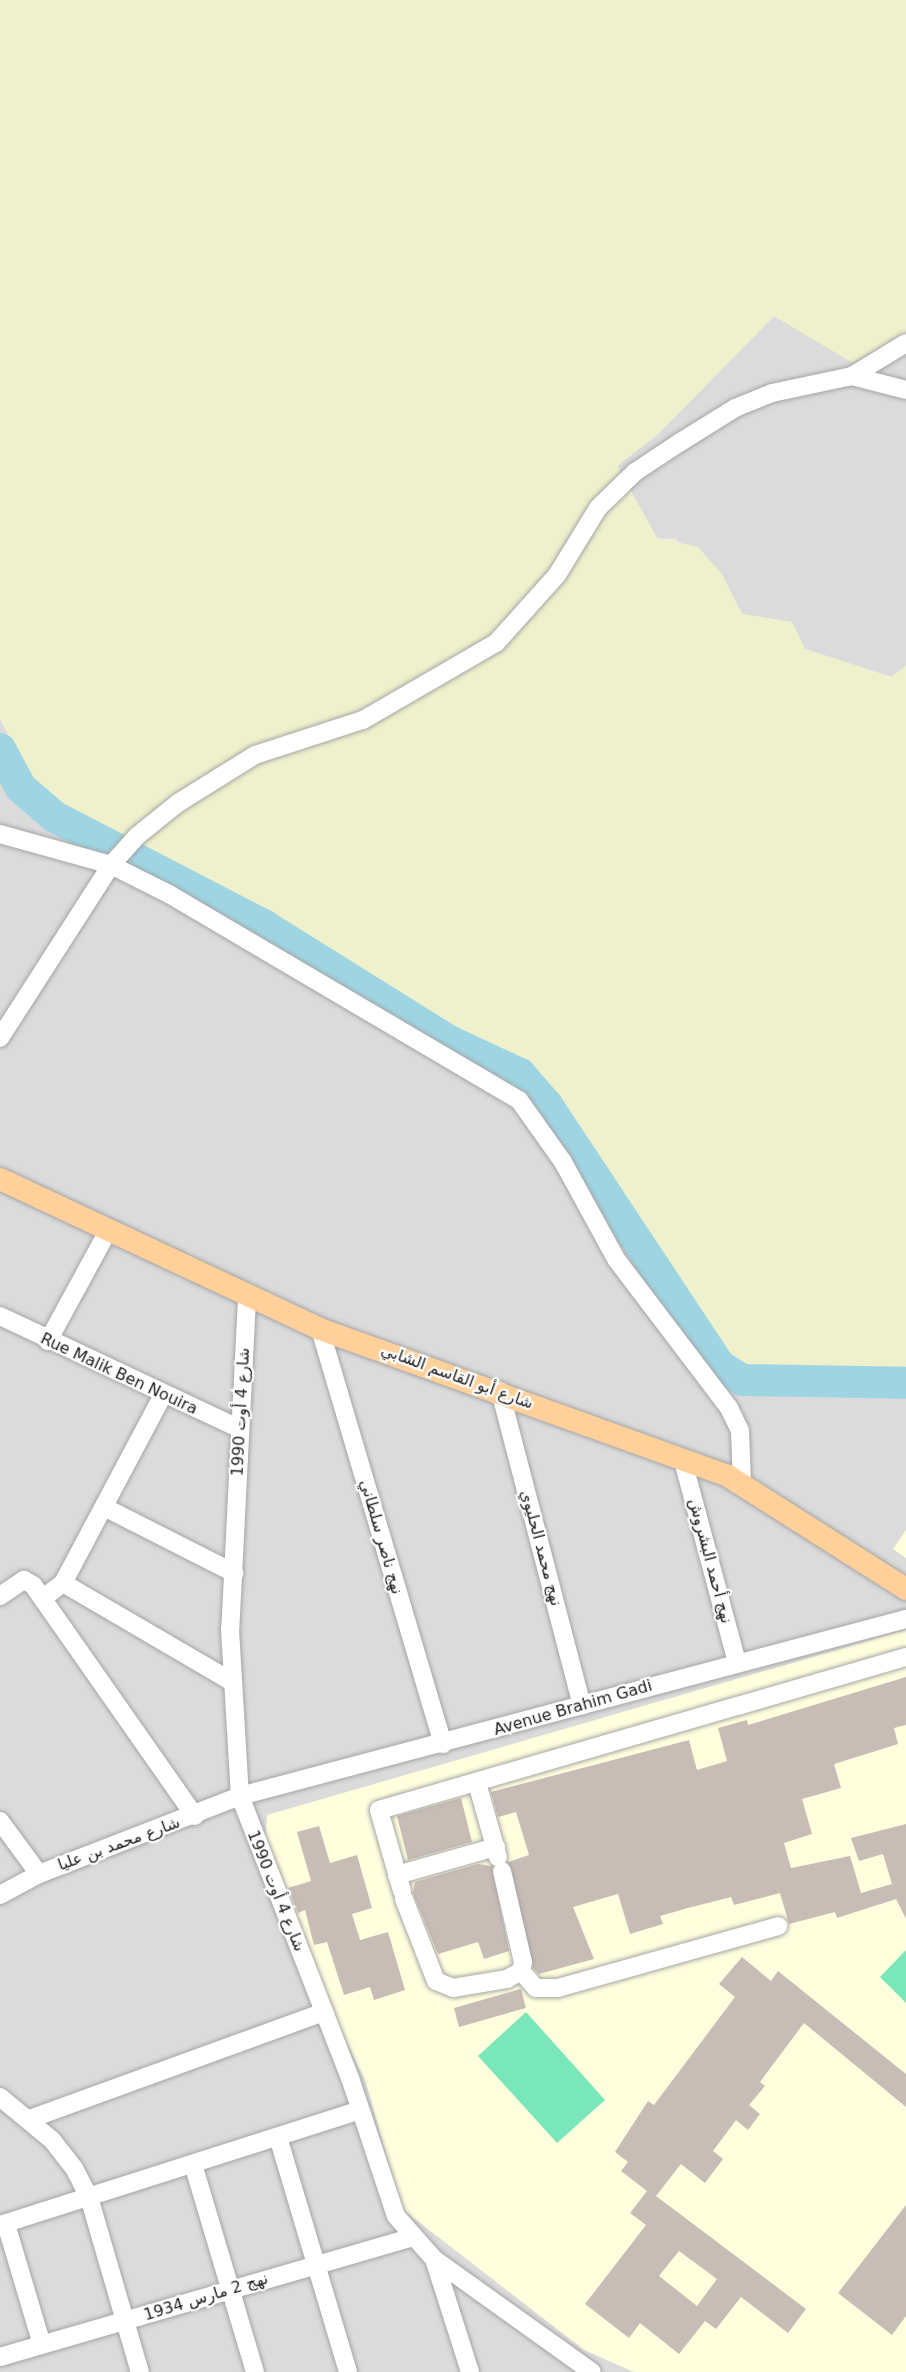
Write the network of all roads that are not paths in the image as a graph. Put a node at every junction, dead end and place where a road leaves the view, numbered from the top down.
1 (906, 344) edge
2 (852, 376) junction
3 (906, 390) edge
4 (0, 834) edge
5 (115, 861) junction
6 (0, 1038) edge
7 (0, 1179) edge
8 (107, 1233) junction
9 (247, 1299) junction
10 (0, 1316) edge
11 (320, 1329) junction
12 (48, 1341) junction
13 (500, 1391) junction
14 (163, 1395) junction
15 (240, 1429) junction
16 (683, 1461) junction
17 (742, 1483) junction
18 (106, 1508) junction
19 (234, 1573) junction
20 (63, 1583) junction
21 (906, 1589) edge
22 (0, 1596) edge
23 (43, 1598) junction
24 (906, 1619) edge
25 (906, 1657) edge
26 (736, 1662) junction
27 (231, 1681) junction
28 (582, 1705) junction
29 (442, 1744) junction
30 (477, 1783) junction
31 (240, 1796) junction
32 (195, 1816) junction
33 (0, 1821) edge
34 (499, 1860) junction
35 (39, 1874) junction
36 (401, 1888) junction
37 (0, 1895) edge
38 (778, 1926) dead end
39 (521, 1971) junction
40 (324, 2012) junction
41 (0, 2098) edge
42 (360, 2110) junction
43 (30, 2119) junction
44 (278, 2137) junction
45 (193, 2164) junction
46 (89, 2197) junction
47 (3, 2224) edge
48 (413, 2237) junction
49 (434, 2259) junction
50 (317, 2264) junction
51 (231, 2290) junction
52 (126, 2321) junction
53 (42, 2345) junction
54 (0, 2357) edge
55 (564, 2365) edge
56 (141, 2372) edge
57 (255, 2372) edge
58 (348, 2372) edge
59 (470, 2372) edge
60 (592, 2372) edge

1 - 2 street
2 - 3 street
2 - 5 street
4 - 5 street
5 - 6 street
5 - 17 street
7 - 8 main road, شارع أبو القاسم الشابي
8 - 9 main road, شارع أبو القاسم الشابي
8 - 12 street
9 - 11 main road, شارع أبو القاسم الشابي
9 - 15 street, شارع 4 أوت 1990
10 - 12 street, Rue Malik Ben Nouira
11 - 13 main road, شارع أبو القاسم الشابي
11 - 29 street, نهج ناصر سلطاني
12 - 14 street, Rue Malik Ben Nouira
13 - 16 main road, شارع أبو القاسم الشابي
13 - 28 street, نهج محمد الحليوي
14 - 15 street, Rue Malik Ben Nouira
14 - 18 street
15 - 19 street, شارع 4 أوت 1990
16 - 17 main road, شارع أبو القاسم الشابي
16 - 26 street, نهج أحمد البشروش
17 - 21 main road, شارع أبو القاسم الشابي
18 - 19 street
18 - 20 street
19 - 27 street, شارع 4 أوت 1990
20 - 23 street
20 - 27 street
22 - 23 street
23 - 32 street
24 - 26 street, Avenue Brahim Gadi
25 - 30 street
26 - 28 street, Avenue Brahim Gadi
27 - 31 street, شارع 4 أوت 1990
28 - 29 street, Avenue Brahim Gadi
29 - 31 street, Avenue Brahim Gadi
30 - 34 street
30 - 36 street
31 - 32 street, شارع محمد بن عليا
31 - 40 street, شارع 4 أوت 1990
32 - 35 street, شارع محمد بن عليا
33 - 35 street
34 - 36 street
34 - 39 street
35 - 37 street, شارع محمد بن عليا
36 - 39 street
38 - 39 street
40 - 42 street, شارع 4 أوت 1990
40 - 43 street
41 - 43 street
42 - 44 street
42 - 48 street, شارع 4 أوت 1990
43 - 46 street
44 - 45 street
44 - 50 street
45 - 46 street
45 - 51 street
46 - 47 street
46 - 52 street
47 - 53 street
48 - 49 street, شارع 4 أوت 1990
48 - 50 street, نهج 2 مارس 1934
49 - 55 street, شارع 4 أوت 1990
49 - 59 street
50 - 51 street, نهج 2 مارس 1934
50 - 58 street
51 - 52 street, نهج 2 مارس 1934
51 - 57 street
52 - 53 street, نهج 2 مارس 1934
52 - 56 street
53 - 54 street, نهج 2 مارس 1934
55 - 60 street, شارع 4 أوت 1990

